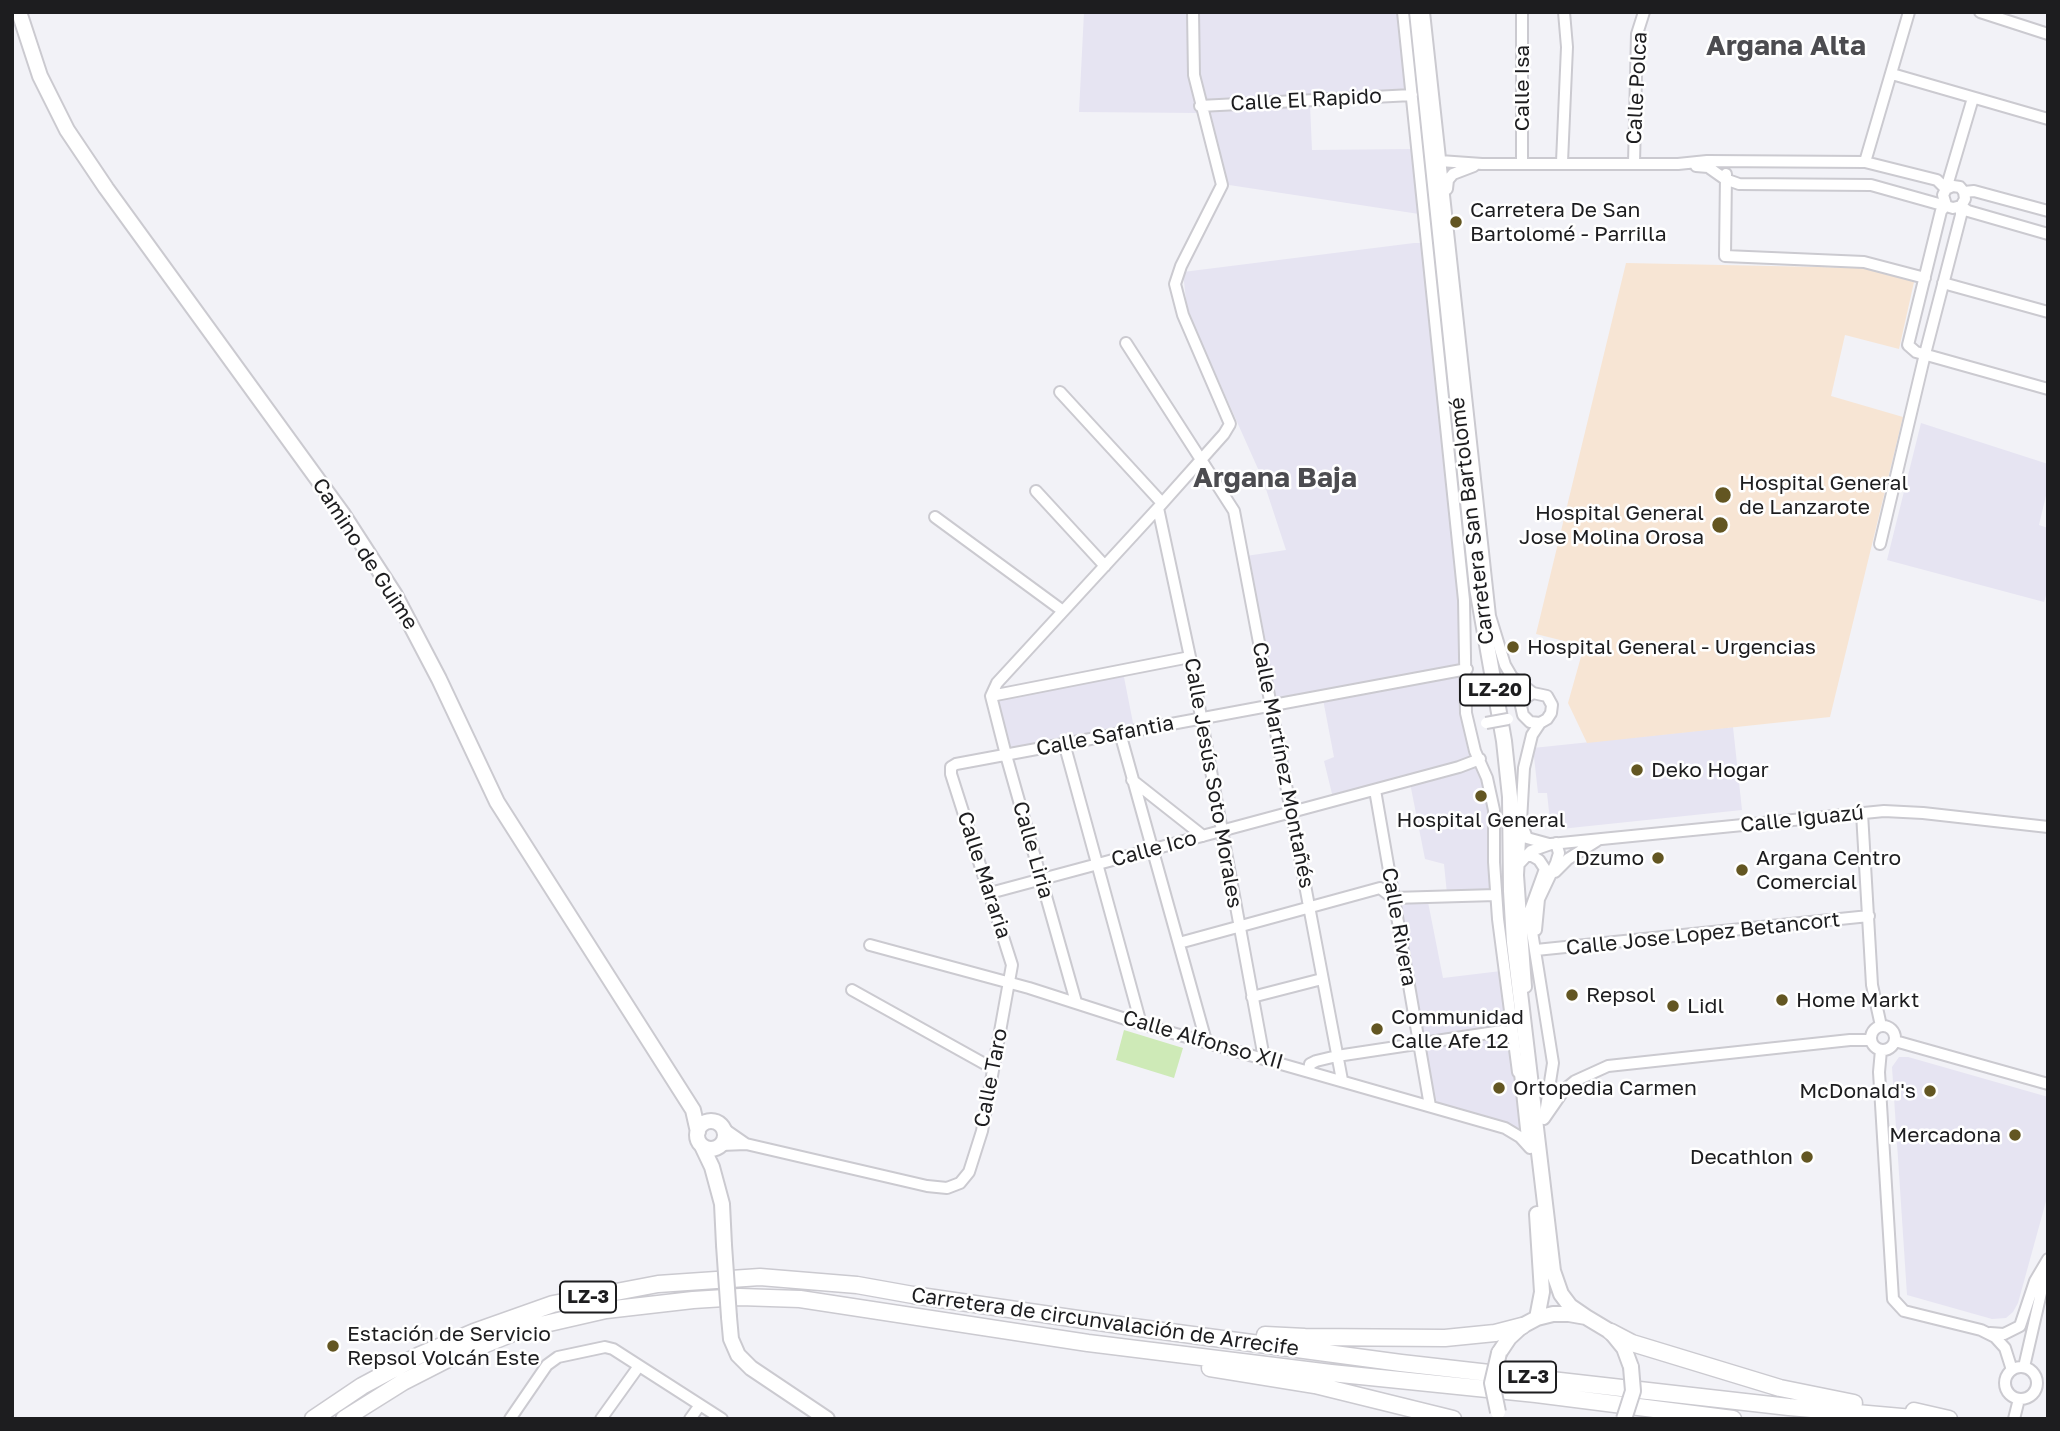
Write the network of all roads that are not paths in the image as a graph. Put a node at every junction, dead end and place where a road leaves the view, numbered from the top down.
1 (19, 12) edge
2 (1193, 12) edge
3 (1403, 12) edge
4 (1411, 12) edge
5 (1417, 12) edge
6 (1424, 12) edge
7 (1522, 12) edge
8 (1564, 12) edge
9 (1644, 12) edge
10 (1909, 12) edge
11 (1980, 12) edge
12 (2048, 34) edge
13 (1892, 74) junction
14 (1412, 94) junction
15 (1973, 98) junction
16 (1200, 106) junction
17 (2048, 119) edge
18 (1440, 161) junction
19 (1562, 162) junction
20 (1731, 162) junction
21 (1865, 162) junction
22 (1522, 163) junction
23 (1634, 163) junction
24 (1482, 164) junction
25 (1678, 164) junction
26 (1725, 179) junction
27 (1946, 189) junction
28 (1964, 192) junction
29 (1946, 205) junction
30 (1446, 206) junction
31 (1961, 206) junction
32 (2048, 211) edge
33 (2048, 234) edge
34 (1925, 278) junction
35 (1943, 283) junction
36 (2048, 312) edge
37 (1126, 343) dead end
38 (1925, 354) junction
39 (2048, 389) edge
40 (1060, 392) dead end
41 (1200, 459) junction
42 (1036, 491) dead end
43 (1160, 505) junction
44 (935, 517) dead end
45 (1880, 544) dead end
46 (1105, 566) junction
47 (1063, 611) junction
48 (1190, 657) junction
49 (1467, 669) junction
50 (1533, 693) junction
51 (991, 696) junction
52 (1271, 706) junction
53 (1523, 715) junction
54 (1201, 718) junction
55 (1540, 723) junction
56 (1470, 728) junction
57 (1120, 733) junction
58 (1064, 743) junction
59 (1006, 755) junction
60 (1480, 759) junction
61 (951, 767) joint
62 (1132, 780) junction
63 (1375, 790) junction
64 (1292, 811) junction
65 (1862, 813) junction
66 (1520, 819) junction
67 (2048, 827) edge
68 (1222, 831) junction
69 (1203, 836) junction
70 (1600, 839) junction
71 (1554, 844) junction
72 (1151, 850) junction
73 (1521, 861) junction
74 (1097, 864) junction
75 (1549, 872) junction
76 (1041, 878) junction
77 (990, 893) junction
78 (1496, 895) junction
79 (1394, 898) junction
80 (1310, 907) junction
81 (1869, 916) junction
82 (1240, 927) junction
83 (1179, 943) junction
84 (870, 945) dead end
85 (1536, 946) junction
86 (1322, 979) junction
87 (1009, 983) junction
88 (852, 990) dead end
89 (1252, 997) junction
90 (1076, 1003) junction
91 (1141, 1024) junction
92 (1881, 1026) junction
93 (1513, 1032) junction
94 (1871, 1040) junction
95 (1206, 1041) junction
96 (1895, 1041) junction
97 (1420, 1043) junction
98 (1881, 1050) junction
99 (1337, 1056) junction
100 (1264, 1058) junction
101 (992, 1069) junction
102 (1531, 1070) junction
103 (1309, 1071) junction
104 (1342, 1080) junction
105 (2048, 1084) edge
106 (1524, 1103) junction
107 (1430, 1106) junction
108 (693, 1110) junction
109 (1544, 1119) junction
110 (717, 1125) junction
111 (700, 1139) junction
112 (746, 1144) junction
113 (720, 1146) junction
114 (1533, 1149) junction
115 (712, 1167) junction
116 (2048, 1261) edge
117 (1586, 1317) junction
118 (1537, 1318) junction
119 (1522, 1326) junction
120 (1133, 1327) junction
121 (1611, 1332) junction
122 (1986, 1332) junction
123 (1088, 1343) junction
124 (639, 1366) junction
125 (2018, 1368) junction
126 (2043, 1385) edge
127 (2019, 1399) junction
128 (700, 1405) junction
129 (1500, 1415) edge
130 (313, 1419) edge
131 (344, 1419) edge
132 (510, 1419) edge
133 (601, 1419) edge
134 (690, 1419) edge
135 (722, 1419) edge
136 (827, 1419) edge
137 (1453, 1419) edge
138 (1624, 1419) edge
139 (1733, 1419) edge
140 (1924, 1419) edge
141 (1949, 1419) edge
142 (2014, 1419) edge

1 - 108 main road, Camino de Guime
2 - 16 street
3 - 14 street, Carretera San Bartolomé
4 - 106 main road, Carretera San Bartolomé / LZ-20
5 - 102 main road, Carretera San Bartolomé / LZ-20
6 - 18 street, Carretera San Bartolomé
7 - 22 street, Calle Isa
8 - 19 street
9 - 23 street, Calle Polca
10 - 13 street
11 - 12 street
13 - 15 street
13 - 21 street
14 - 16 street, Calle El Rapido
14 - 49 street, Carretera San Bartolomé
15 - 17 street
15 - 27 street
16 - 41 street
18 - 24 street
18 - 30 street, Carretera San Bartolomé
19 - 22 street
19 - 23 street
20 - 21 street
20 - 25 street
20 - 26 street
21 - 27 street
22 - 24 street
23 - 25 street
24 - 30 street
25 - 26 street
26 - 29 street
26 - 34 street
27 - 28 street
27 - 29 street
28 - 31 street
28 - 32 street
29 - 31 street
29 - 34 street
30 - 50 street, Carretera San Bartolomé
31 - 33 street
31 - 35 street
34 - 38 street
35 - 36 street
35 - 38 street
37 - 41 street, Calle Martínez Montañés
38 - 39 street
38 - 45 street
40 - 43 street
41 - 43 street
41 - 52 street, Calle Martínez Montañés
42 - 46 street
43 - 46 street
43 - 48 street, Calle Jesús Soto Morales
44 - 47 street
46 - 47 street
47 - 51 street
48 - 51 street
48 - 54 street, Calle Jesús Soto Morales
49 - 52 street, Calle Safantia
49 - 56 street, Carretera San Bartolomé
50 - 53 street
50 - 55 street
51 - 59 street, Calle Liria
52 - 54 street, Calle Safantia
52 - 64 street, Calle Martínez Montañés
53 - 55 street
53 - 56 street, bridge
54 - 57 street, Calle Safantia
54 - 68 street, Calle Jesús Soto Morales
55 - 66 street, Carretera San Bartolomé
56 - 60 street, Carretera San Bartolomé
57 - 58 street, Calle Safantia
57 - 62 street
58 - 59 street, Calle Safantia
58 - 74 street
59 - 61 street, Calle Safantia
59 - 76 street, Calle Liria
60 - 63 street, Calle Ico
60 - 78 street, Carretera San Bartolomé
61 - 77 street, Calle Mararia
62 - 69 street
62 - 72 street
63 - 64 street, Calle Ico
63 - 79 street, Calle Rivera
64 - 68 street, Calle Ico
64 - 80 street, Calle Martínez Montañés
65 - 67 street, Calle Iguazú
65 - 70 street, Calle Iguazú
65 - 81 street
66 - 71 street
66 - 73 street, Carretera San Bartolomé
68 - 69 street, Calle Ico
68 - 82 street, Calle Jesús Soto Morales
69 - 72 street, Calle Ico
70 - 71 street, Calle Iguazú
70 - 75 street
71 - 73 street, Calle Iguazú
71 - 75 street
72 - 74 street, Calle Ico
72 - 83 street
73 - 75 street
73 - 102 street, Carretera San Bartolomé
74 - 76 street, Calle Ico
74 - 91 street
75 - 85 street
76 - 77 street, Calle Ico
76 - 90 street, Calle Liria
77 - 87 street, Calle Mararia
78 - 79 street
78 - 93 street
79 - 80 street
79 - 97 street, Calle Rivera
80 - 82 street
80 - 86 street, Calle Martínez Montañés
81 - 85 street, Calle Jose Lopez Betancort
81 - 92 street
82 - 83 street
82 - 89 street, Calle Jesús Soto Morales
83 - 95 street
84 - 87 street, Calle Alfonso XII
85 - 109 street
86 - 89 street
86 - 99 street, Calle Martínez Montañés
87 - 90 street, Calle Alfonso XII
87 - 101 street, Calle Taro
88 - 101 street
89 - 100 street, Calle Jesús Soto Morales
90 - 91 street, Calle Alfonso XII
91 - 95 street, Calle Alfonso XII
92 - 94 street
92 - 96 street
93 - 97 street
93 - 106 street
94 - 98 street
94 - 109 street
95 - 100 street, Calle Alfonso XII
96 - 98 street
96 - 105 street
97 - 99 street
97 - 107 street, Calle Rivera
98 - 122 street
99 - 103 street
99 - 104 street, Calle Martínez Montañés
100 - 103 street, Calle Alfonso XII
101 - 112 street, Calle Taro
102 - 114 main road, Carretera San Bartolomé / LZ-20
103 - 104 street, Calle Alfonso XII
104 - 107 street, Calle Alfonso XII
106 - 114 main road, LZ-20
107 - 114 street, Calle Alfonso XII
108 - 110 main road, Camino de Guime
108 - 111 main road, Camino de Guime
109 - 114 main road
110 - 111 main road
110 - 112 street
110 - 113 main road
111 - 113 main road
111 - 115 main road, Camino de Guime
112 - 113 street
113 - 115 main road
114 - 117 main road, Carretera San Bartolomé / LZ-20
114 - 118 main road, Carretera San Bartolomé / LZ-20
115 - 136 main road, Camino de Guime, bridge
116 - 122 street
116 - 125 street
117 - 118 main road, LZ-20
117 - 121 main road, LZ-20
118 - 119 main road, LZ-20
119 - 120 highway, LZ-3
119 - 129 main road, LZ-20, bridge
120 - 130 highway, Carretera de circunvalación de Arrecife / LZ-3
120 - 140 highway, Carretera de circunvalación de Arrecife / LZ-3
121 - 138 main road, LZ-20, bridge
121 - 141 highway
122 - 125 street
123 - 131 highway, Carretera de circunvalación de Arrecife / LZ-3
123 - 137 highway, LZ-3
123 - 139 highway, Carretera de circunvalación de Arrecife / LZ-3
124 - 128 street
124 - 132 street
124 - 133 street
125 - 126 street
125 - 127 street
126 - 127 street
127 - 142 street
128 - 134 street
128 - 135 street

